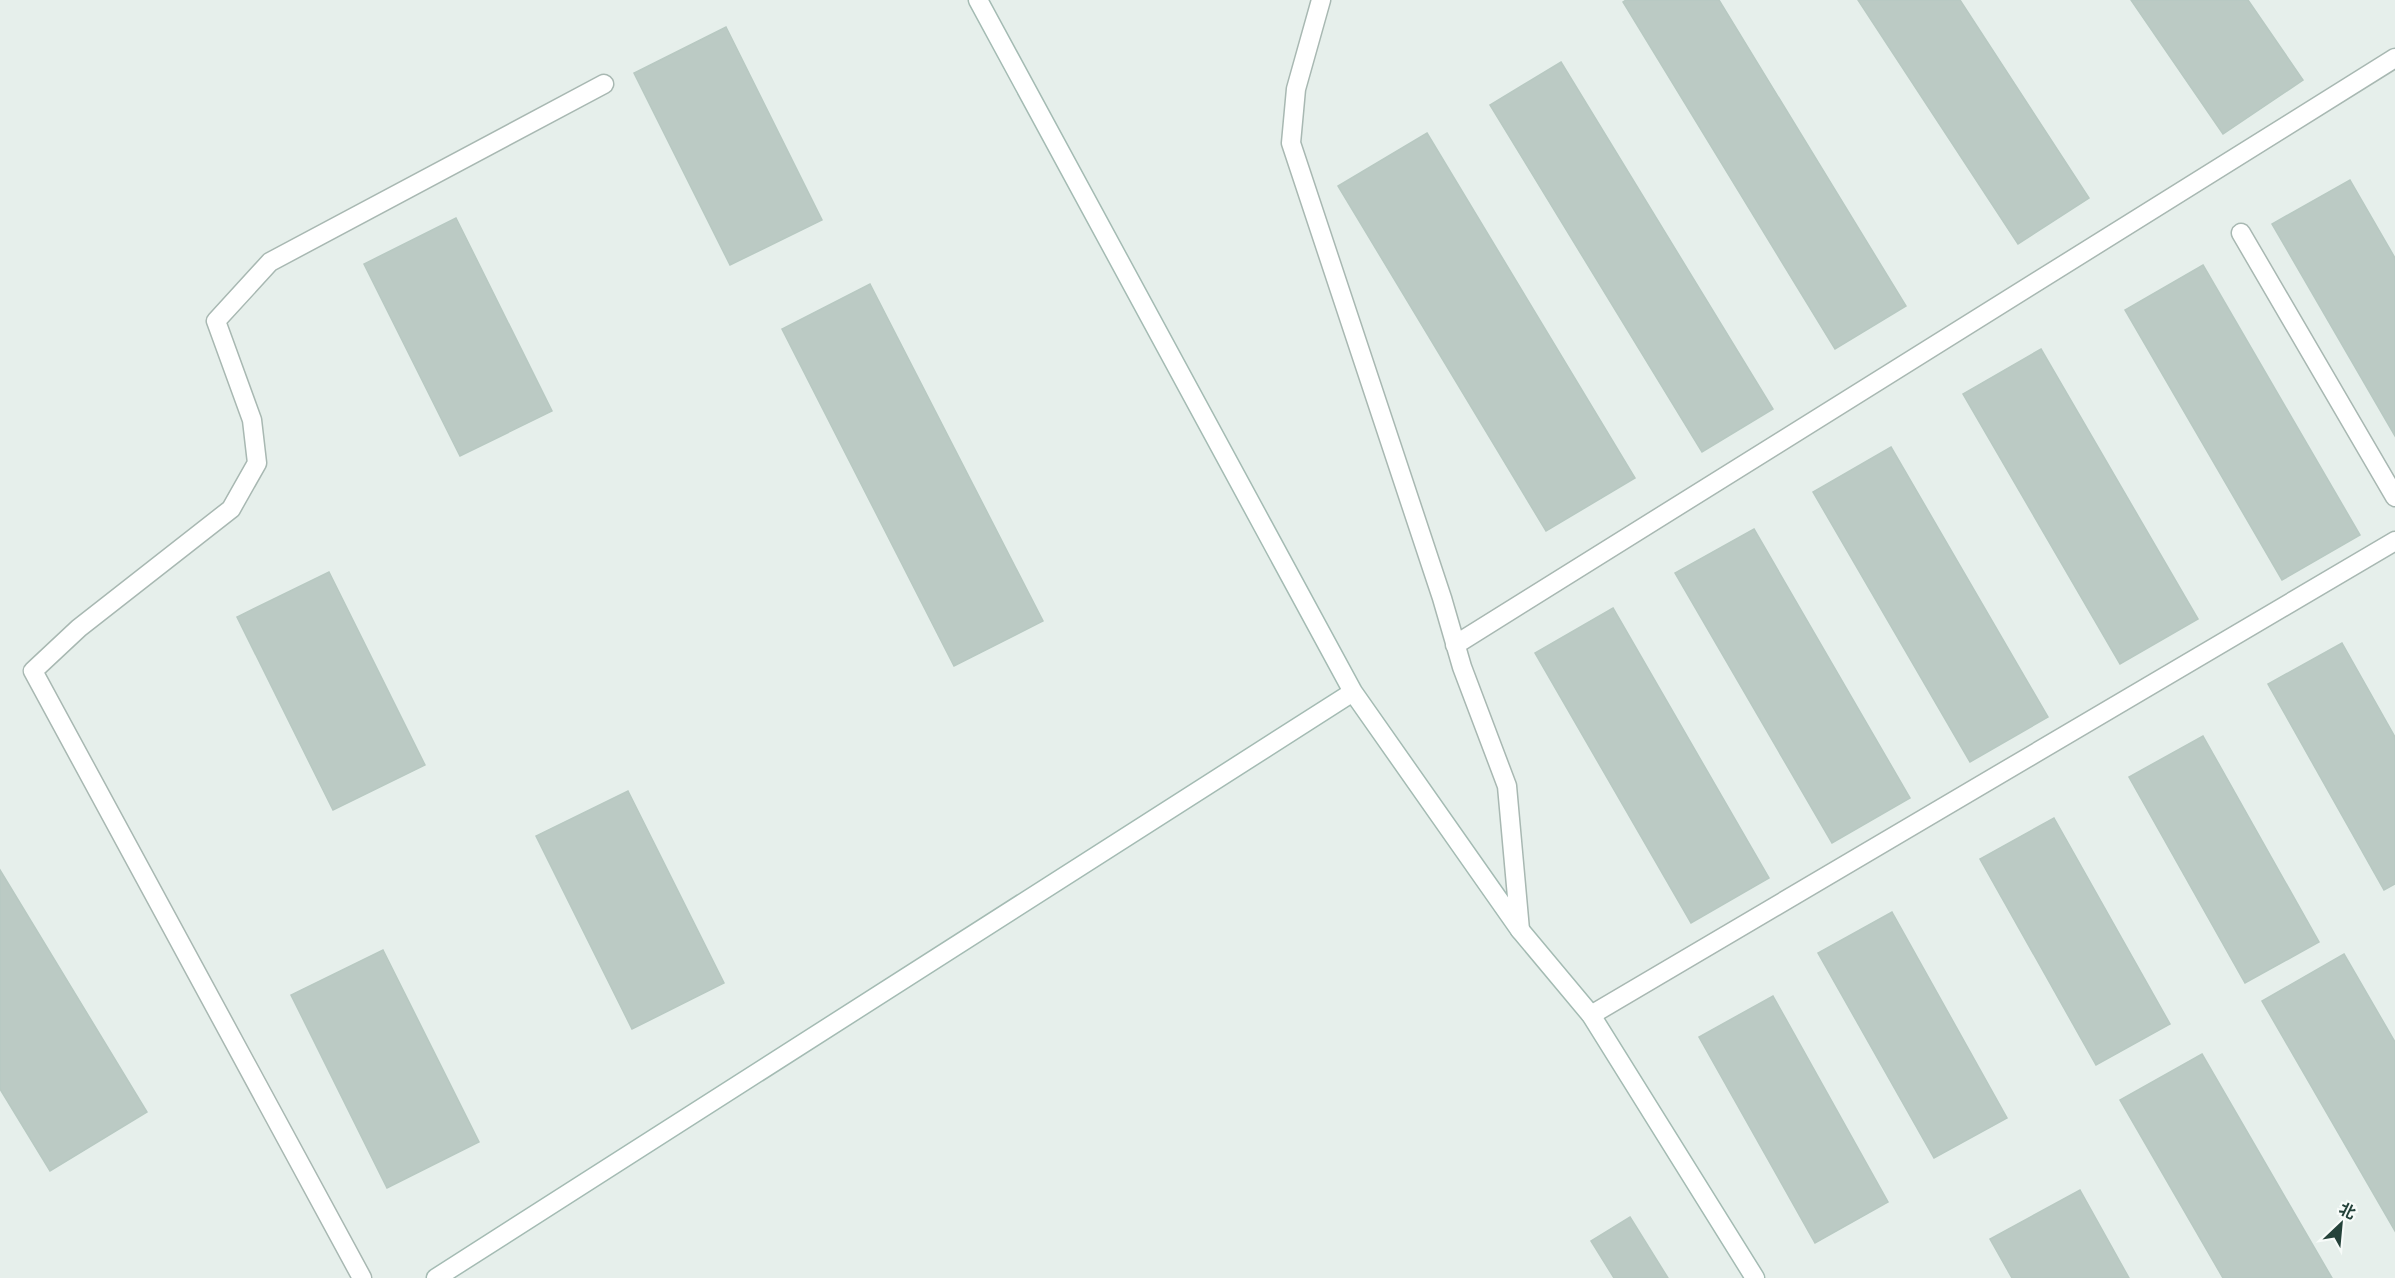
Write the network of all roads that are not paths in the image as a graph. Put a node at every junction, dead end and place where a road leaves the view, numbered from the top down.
1 (978, 0) edge
2 (1321, 0) edge
3 (2395, 58) edge
4 (604, 84) dead end
5 (2241, 233) dead end
6 (2395, 497) edge
7 (2395, 541) edge
8 (1455, 645) junction
9 (1353, 692) junction
10 (1520, 930) junction
11 (1591, 1015) junction
12 (362, 1278) edge
13 (436, 1278) edge
14 (1755, 1278) edge

1 - 9 street
2 - 8 street
3 - 8 street
4 - 12 street
5 - 6 street
7 - 11 street
8 - 10 street
9 - 10 street
9 - 13 street
10 - 11 street
11 - 14 street

